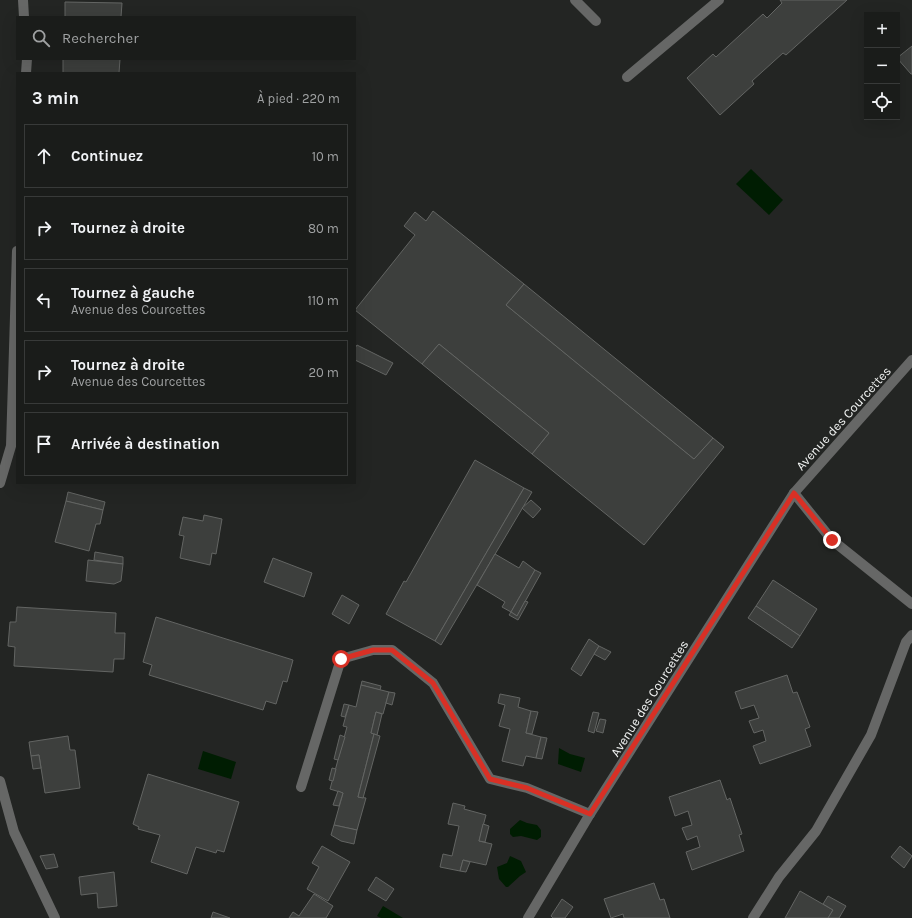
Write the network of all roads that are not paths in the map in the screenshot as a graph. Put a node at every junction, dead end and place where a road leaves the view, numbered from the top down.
1 (23, 0) edge
2 (575, 0) edge
3 (719, 0) edge
4 (24, 16) edge
5 (596, 21) dead end
6 (27, 60) edge
7 (26, 72) edge
8 (627, 77) dead end
9 (16, 284) edge
10 (912, 360) edge
11 (0, 483) edge
12 (794, 493) junction
13 (912, 604) edge
14 (912, 635) edge
15 (0, 781) edge
16 (301, 787) dead end
17 (590, 814) junction
18 (55, 918) edge
19 (528, 918) edge
20 (753, 918) edge

1 - 4 street
2 - 5 street
3 - 8 street
6 - 7 street
9 - 11 street
10 - 12 street, Avenue des Courcettes
12 - 13 street
12 - 17 street, Avenue des Courcettes
14 - 20 street
15 - 18 street
16 - 17 street
17 - 19 street, Avenue des Courcettes

